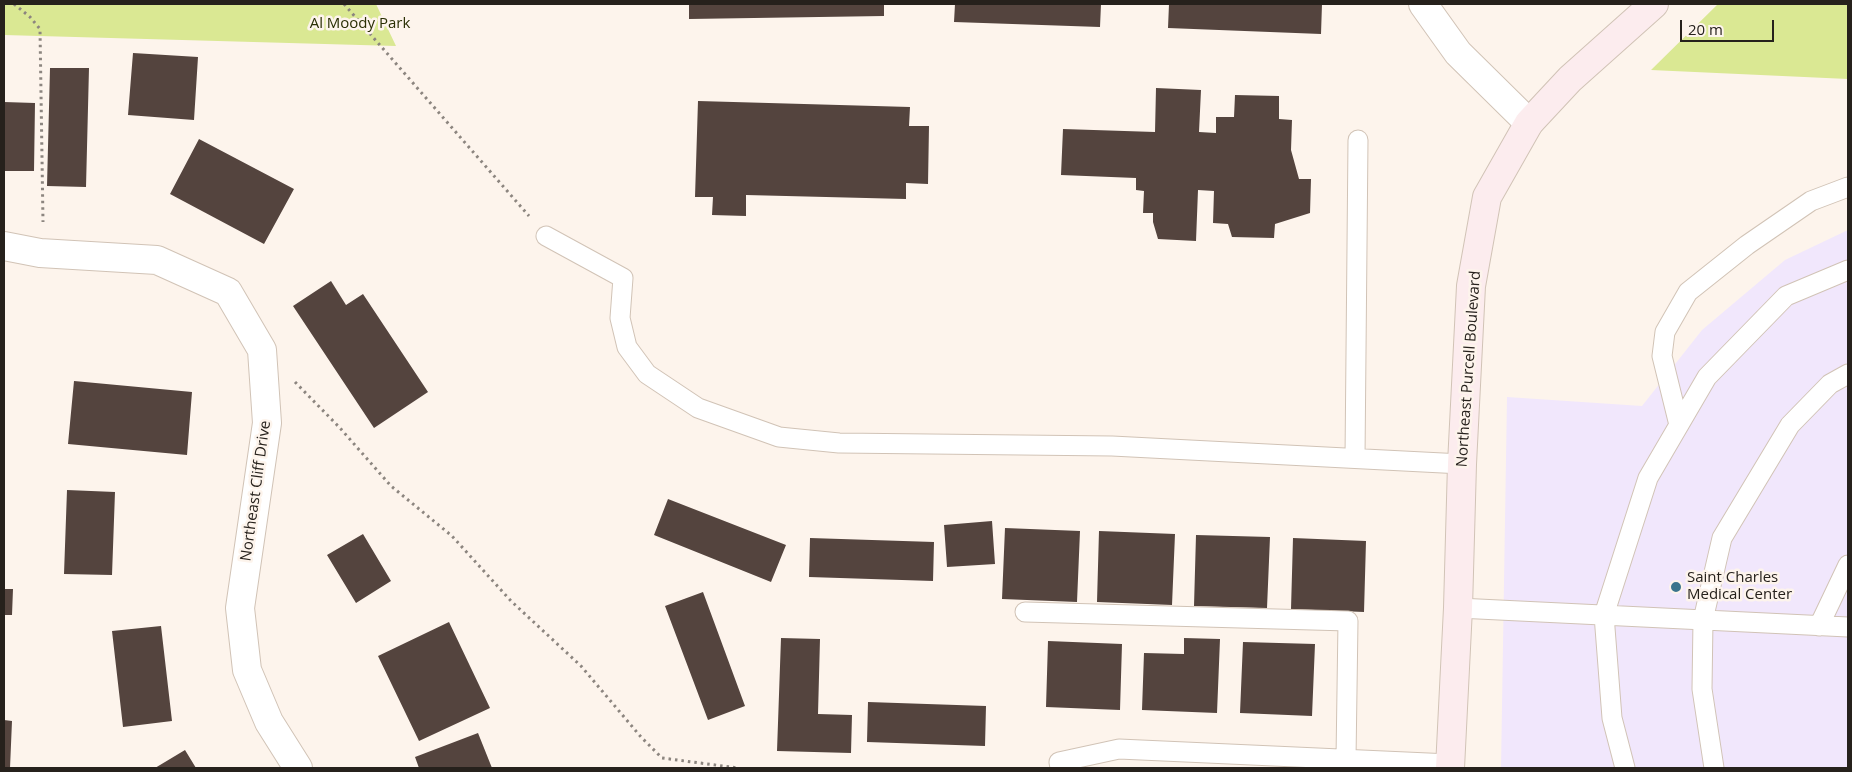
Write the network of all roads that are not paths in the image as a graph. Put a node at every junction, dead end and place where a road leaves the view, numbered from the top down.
1 (1423, 4) edge
2 (1654, 4) edge
3 (1529, 124) junction
4 (1358, 140) dead end
5 (1848, 187) edge
6 (546, 236) road end
7 (4, 246) edge
8 (1848, 270) edge
9 (1848, 374) edge
10 (1679, 425) junction
11 (1356, 458) junction
12 (1462, 464) junction
13 (1848, 566) edge
14 (1458, 608) junction
15 (1025, 612) dead end
16 (1604, 615) junction
17 (1703, 620) junction
18 (1819, 626) junction
19 (1848, 627) edge
20 (1346, 759) junction
21 (1304, 763) edge
22 (1450, 766) edge
23 (298, 768) edge
24 (1060, 768) edge
25 (1625, 768) edge
26 (1714, 768) edge

1 - 3 street
2 - 3 street, Northeast Purcell Boulevard
3 - 12 street, Northeast Purcell Boulevard
4 - 11 lane
5 - 10 lane
6 - 11 lane
7 - 23 street, Northeast Cliff Drive
8 - 10 lane
9 - 17 lane
10 - 16 lane
11 - 12 lane
12 - 14 street, Northeast Purcell Boulevard
13 - 18 lane
14 - 16 lane
14 - 22 street, Northeast Purcell Boulevard
15 - 20 lane
16 - 17 lane
16 - 25 lane
17 - 18 lane
17 - 26 lane
18 - 19 lane
20 - 21 lane
20 - 22 lane
21 - 24 lane

